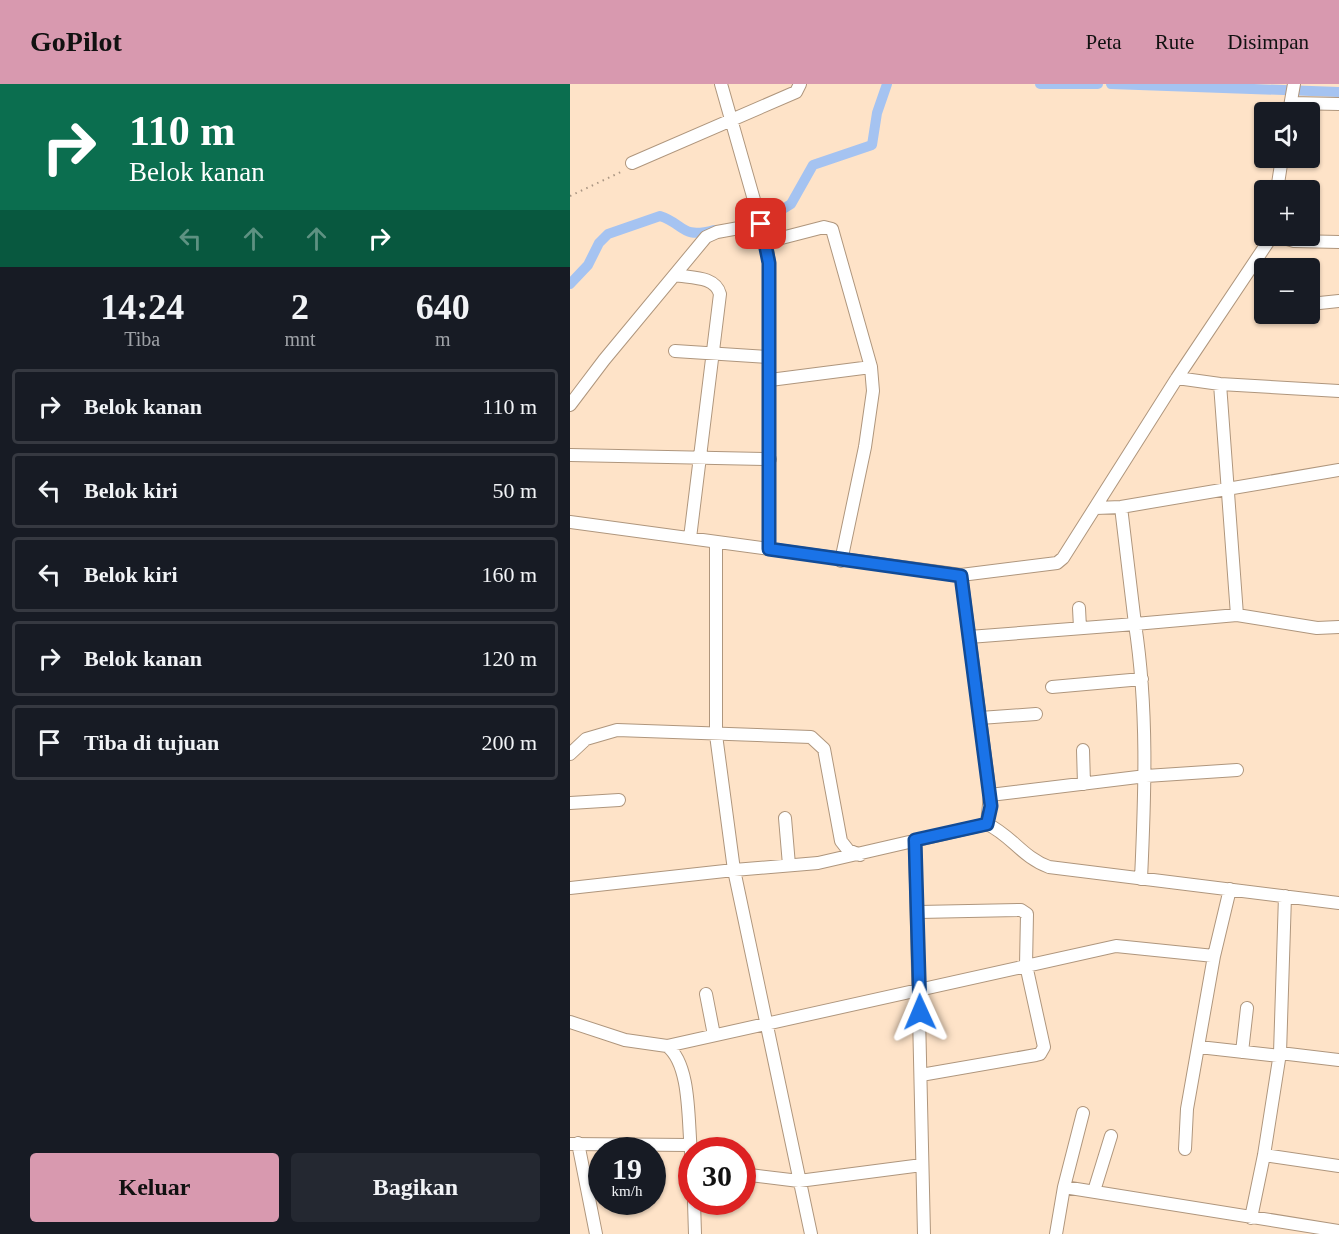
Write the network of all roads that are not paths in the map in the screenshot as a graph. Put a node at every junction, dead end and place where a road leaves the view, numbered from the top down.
1 (721, 84) edge
2 (800, 84) edge
3 (1292, 97) edge
4 (1339, 104) edge
5 (731, 121) junction
6 (631, 166) road end
7 (761, 224) junction
8 (766, 242) junction
9 (1320, 242) edge
10 (1339, 242) edge
11 (1265, 246) edge
12 (675, 275) junction
13 (1339, 301) edge
14 (1320, 303) edge
15 (675, 351) dead end
16 (712, 352) junction
17 (769, 357) junction
18 (871, 367) junction
19 (1177, 378) junction
20 (770, 380) junction
21 (1220, 384) junction
22 (1339, 391) edge
23 (570, 405) edge
24 (570, 455) edge
25 (700, 456) junction
26 (770, 459) junction
27 (1339, 470) edge
28 (1229, 489) junction
29 (1121, 507) junction
30 (1096, 508) junction
31 (570, 522) edge
32 (690, 538) junction
33 (716, 542) junction
34 (769, 549) junction
35 (841, 561) junction
36 (961, 576) junction
37 (1079, 608) dead end
38 (1237, 615) junction
39 (1135, 624) junction
40 (1339, 627) edge
41 (1080, 628) junction
42 (969, 637) junction
43 (1142, 679) junction
44 (1052, 687) dead end
45 (1036, 714) dead end
46 (980, 718) junction
47 (716, 735) junction
48 (1083, 750) dead end
49 (570, 754) edge
50 (1237, 770) dead end
51 (1146, 776) junction
52 (1084, 784) junction
53 (990, 795) junction
54 (619, 800) dead end
55 (570, 804) edge
56 (785, 818) dead end
57 (987, 824) junction
58 (915, 840) junction
59 (860, 855) junction
60 (789, 866) junction
61 (734, 870) junction
62 (1141, 879) junction
63 (570, 888) edge
64 (1236, 890) junction
65 (1285, 896) junction
66 (1339, 903) edge
67 (919, 912) junction
68 (1214, 956) junction
69 (1026, 965) junction
70 (919, 991) junction
71 (706, 994) dead end
72 (1247, 1008) dead end
73 (570, 1022) edge
74 (768, 1025) junction
75 (714, 1035) junction
76 (667, 1046) junction
77 (1199, 1047) junction
78 (1242, 1052) junction
79 (1280, 1055) junction
80 (1339, 1060) edge
81 (921, 1075) junction
82 (1083, 1113) dead end
83 (1111, 1136) dead end
84 (688, 1137) edge
85 (574, 1143) edge
86 (678, 1145) edge
87 (1185, 1149) dead end
88 (1264, 1155) junction
89 (921, 1166) junction
90 (1339, 1166) edge
91 (756, 1176) edge
92 (799, 1181) junction
93 (1064, 1187) junction
94 (1094, 1191) junction
95 (694, 1215) edge
96 (1251, 1218) junction
97 (1339, 1231) edge
98 (596, 1234) edge
99 (695, 1234) edge
100 (811, 1234) edge
101 (924, 1234) edge
102 (1056, 1234) edge

1 - 5 street
2 - 5 street
3 - 4 street
5 - 6 street
5 - 7 street
7 - 8 street
7 - 12 street
8 - 17 street
8 - 18 street
9 - 10 street
11 - 19 street
12 - 16 street
12 - 23 street
13 - 14 street
15 - 16 street
16 - 17 street
16 - 25 street
17 - 20 street
18 - 20 street
18 - 35 street
19 - 21 street
19 - 30 street
20 - 26 street
21 - 22 street
21 - 28 street
24 - 25 street
25 - 26 street
25 - 32 street
26 - 34 street
27 - 28 street
28 - 29 street
28 - 38 street
29 - 30 street
29 - 39 street
30 - 36 street
31 - 32 street
32 - 33 street
33 - 34 street
33 - 47 street
34 - 35 street
35 - 36 street
36 - 42 street
37 - 41 street
38 - 39 street
38 - 40 street
39 - 41 street
39 - 43 street
41 - 42 street
42 - 46 street
43 - 44 street
43 - 51 street
45 - 46 street
46 - 53 street
47 - 49 street
47 - 59 street
47 - 61 street
48 - 52 street
50 - 51 street
51 - 52 street
51 - 62 street
52 - 53 street
53 - 57 street
54 - 55 street
56 - 60 street
57 - 58 street
57 - 62 street
58 - 59 street
58 - 67 street
59 - 60 street
60 - 61 street
61 - 63 street
61 - 74 street
62 - 64 street
64 - 65 street
64 - 68 street
65 - 66 street
65 - 79 street
67 - 69 street
67 - 70 street
68 - 69 street
68 - 77 street
69 - 70 street
69 - 81 street
70 - 74 street
70 - 81 street
71 - 75 street
72 - 78 street
73 - 76 street
74 - 75 street
74 - 92 street
75 - 76 street
76 - 84 street
77 - 78 street
77 - 87 street
78 - 79 street
79 - 80 street
79 - 88 street
81 - 89 street
82 - 93 street
83 - 94 street
85 - 86 street
85 - 98 street
88 - 90 street
88 - 96 street
89 - 92 street
89 - 101 street
91 - 92 street
92 - 100 street
93 - 94 street
93 - 102 street
94 - 96 street
95 - 99 street
96 - 97 street

